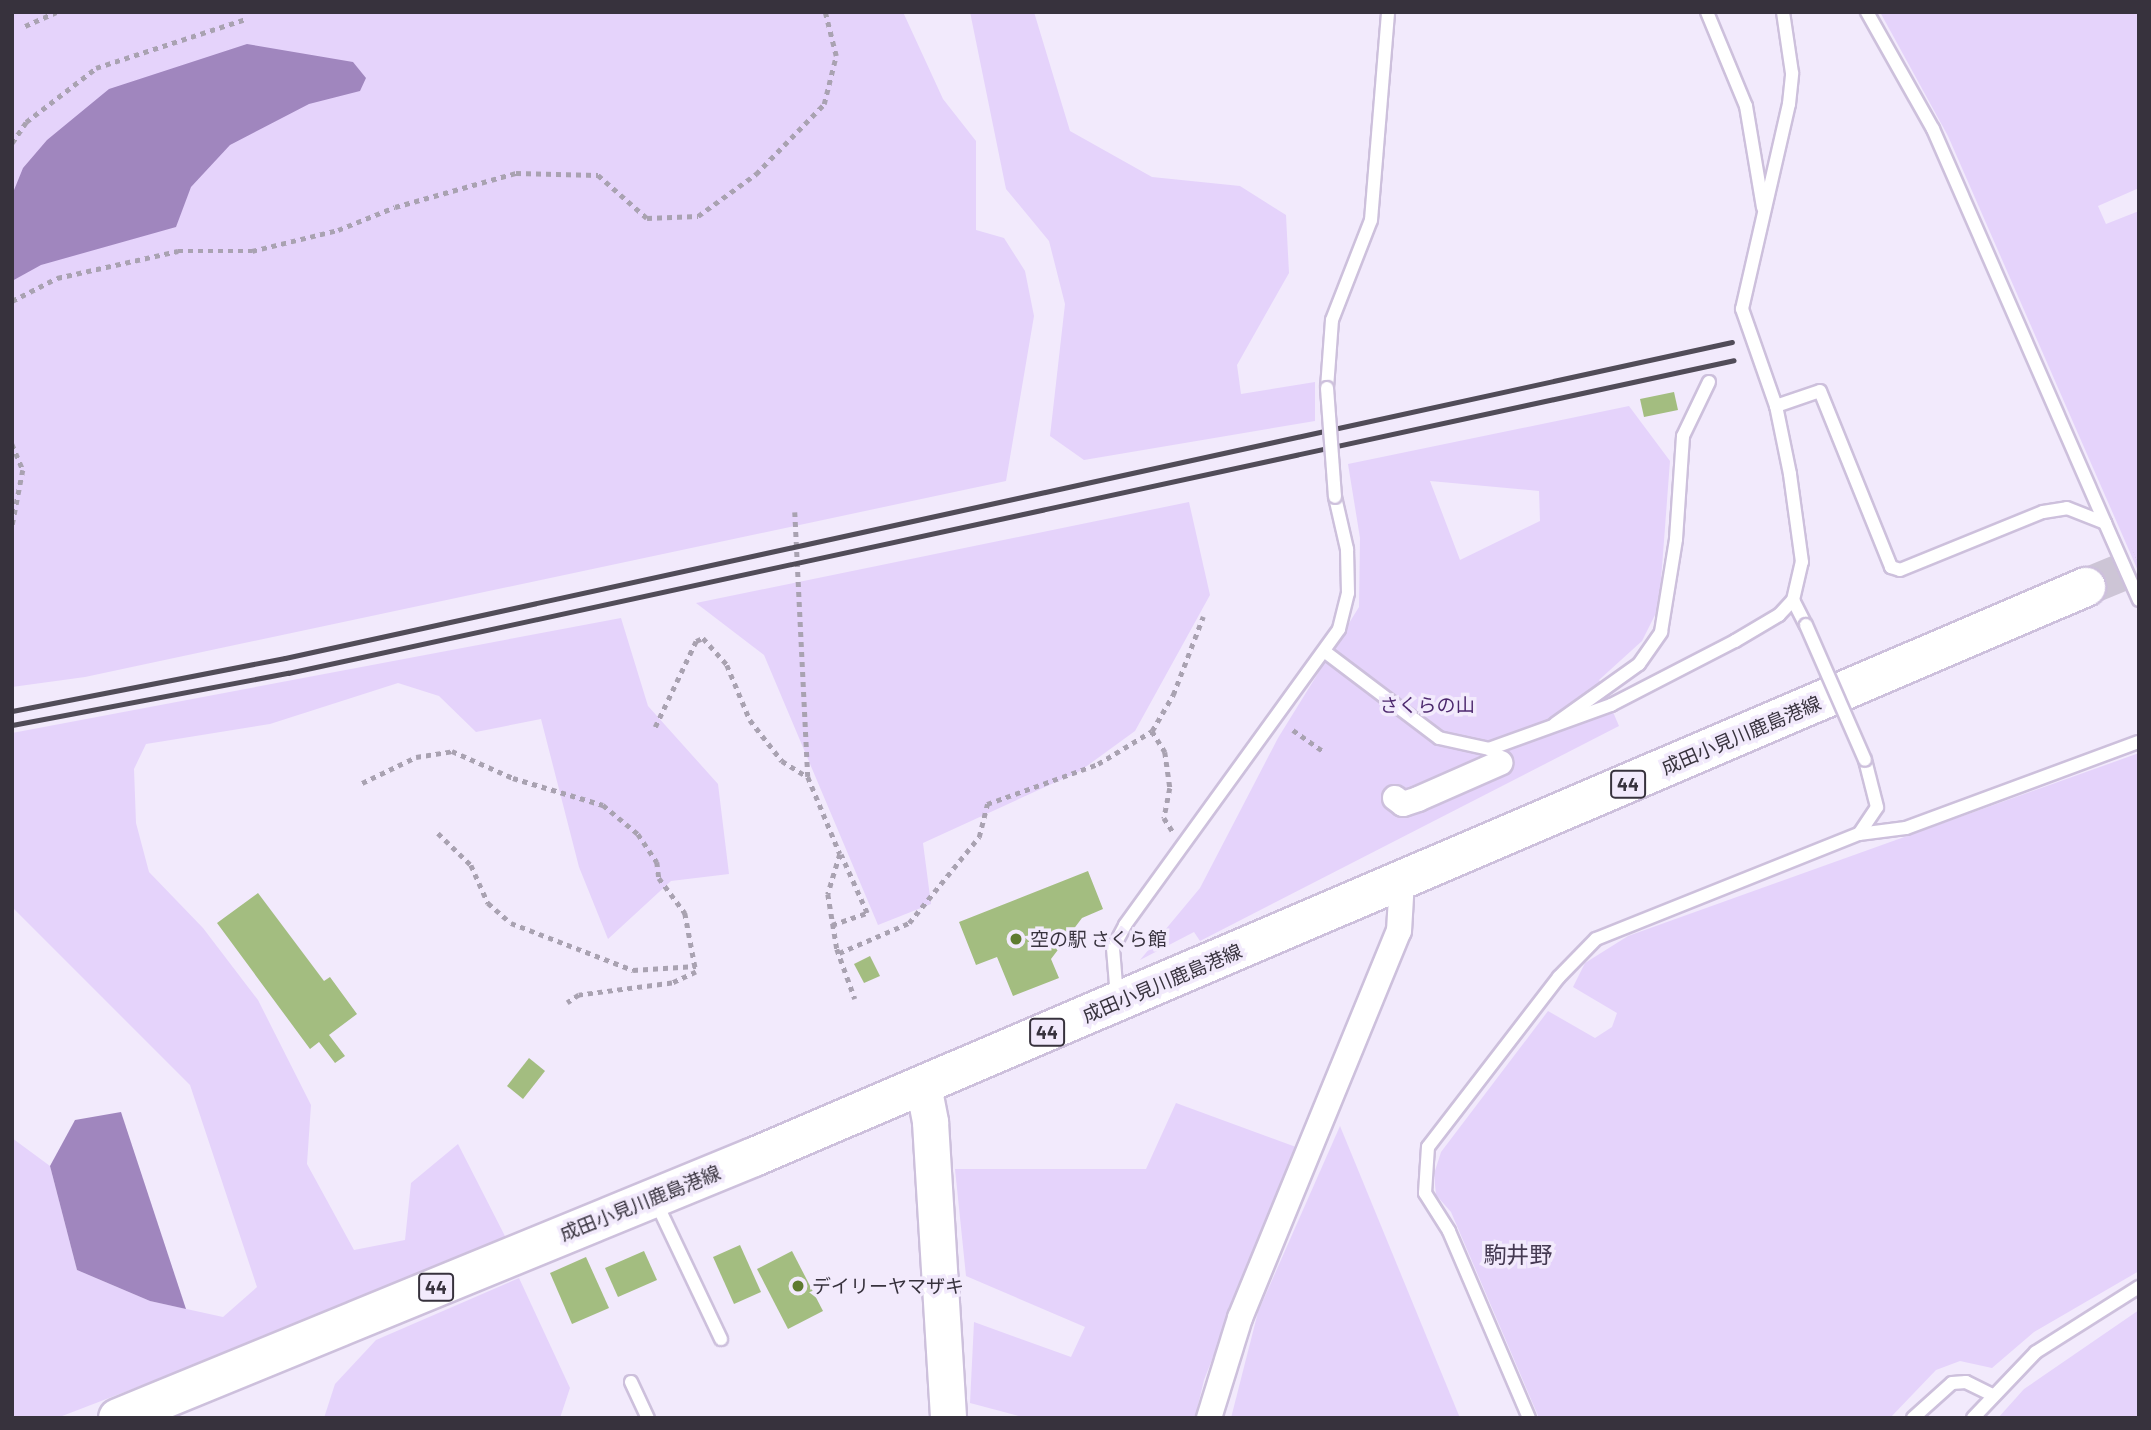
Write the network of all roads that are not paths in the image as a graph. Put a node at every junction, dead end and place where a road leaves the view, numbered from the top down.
1 (1388, 12) edge
2 (1707, 12) edge
3 (1783, 12) edge
4 (1867, 12) edge
5 (1765, 215) junction
6 (1709, 383) dead end
7 (1776, 406) junction
8 (2105, 523) junction
9 (2086, 587) tunnel mouth
10 (1793, 600) junction
11 (2139, 600) edge
12 (1324, 651) junction
13 (1552, 727) junction
14 (2139, 743) edge
15 (1500, 763) dead end
16 (1395, 798) dead end
17 (1859, 834) junction
18 (1402, 881) junction
19 (1118, 1001) junction
20 (923, 1085) junction
21 (653, 1197) junction
22 (2139, 1287) edge
23 (721, 1339) dead end
24 (631, 1382) dead end
25 (1991, 1394) junction
26 (118, 1418) edge
27 (648, 1418) edge
28 (948, 1418) edge
29 (1209, 1418) edge
30 (1529, 1418) edge
31 (1913, 1418) edge
32 (1973, 1418) edge

1 - 12 lane, bridge
2 - 5 lane
3 - 5 lane
4 - 8 lane
5 - 7 lane
6 - 13 lane
7 - 8 lane
7 - 10 lane
8 - 11 lane
9 - 18 main road, 成田小見川鹿島港線 / 44
10 - 13 lane
10 - 17 lane, bridge
12 - 13 lane
12 - 19 lane
14 - 17 lane
15 - 16 street
17 - 30 lane
18 - 19 main road, 成田小見川鹿島港線 / 44
18 - 29 street
19 - 20 main road, 成田小見川鹿島港線 / 44
20 - 21 main road, 成田小見川鹿島港線 / 44
20 - 28 street
21 - 23 lane
21 - 26 main road, 成田小見川鹿島港線 / 44
22 - 25 lane
24 - 27 lane
25 - 31 lane
25 - 32 lane

